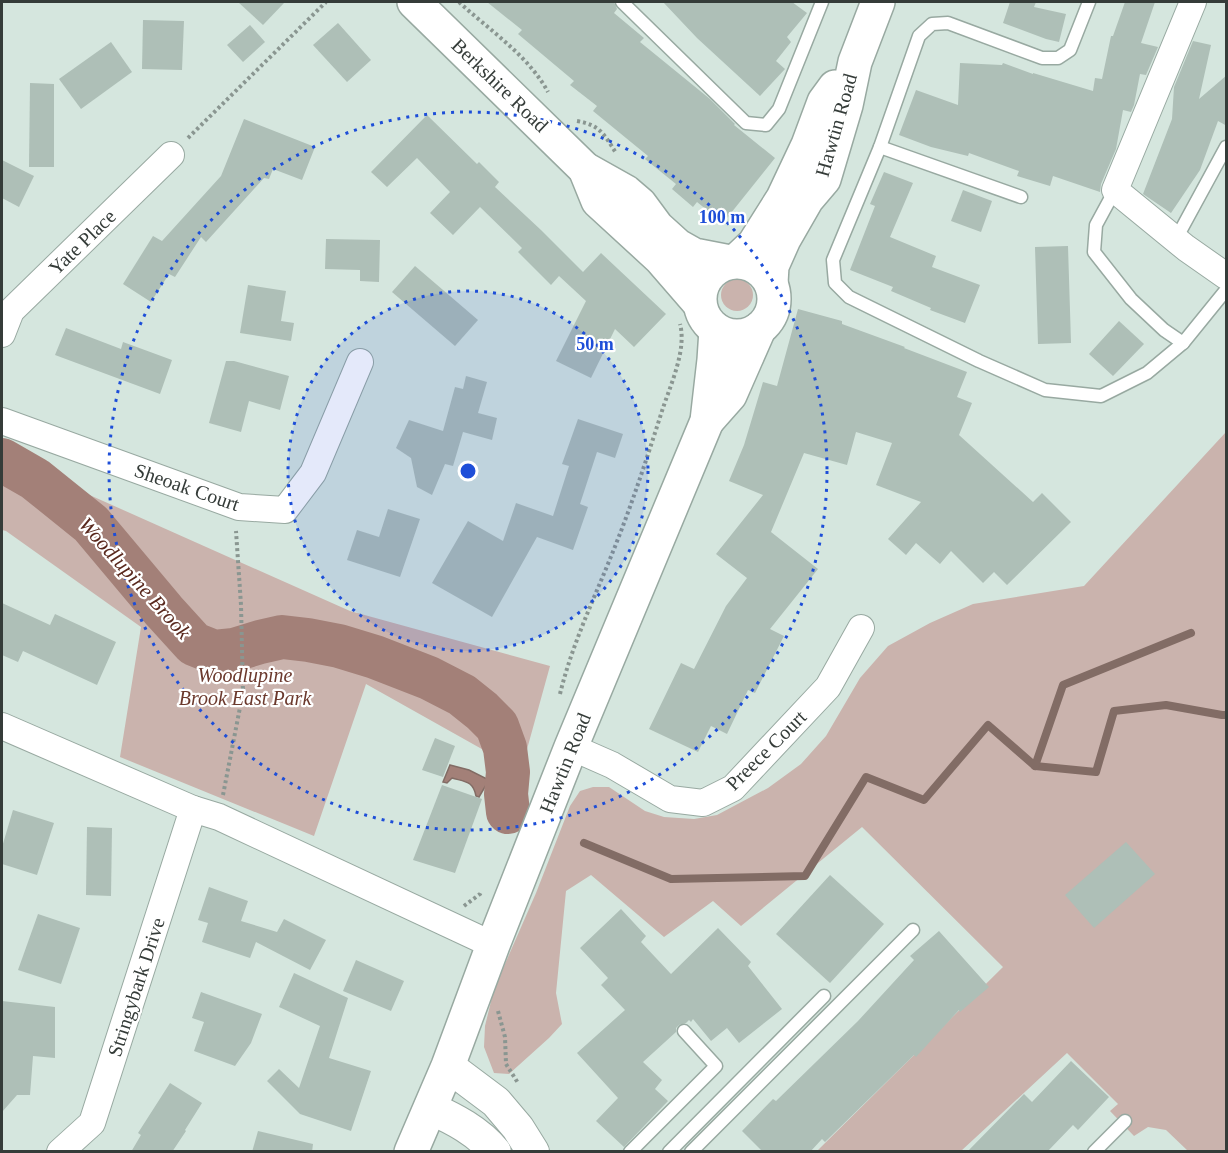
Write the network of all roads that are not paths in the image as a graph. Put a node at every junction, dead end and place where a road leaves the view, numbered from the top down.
1 (415, 2) edge
2 (622, 2) edge
3 (822, 2) edge
4 (878, 2) edge
5 (1089, 2) edge
6 (1193, 2) edge
7 (855, 62) junction
8 (880, 147) junction
9 (1227, 147) edge
10 (171, 155) road end
11 (585, 169) junction
12 (1115, 190) junction
13 (1021, 197) dead end
14 (1176, 239) junction
15 (733, 262) junction
16 (1227, 276) edge
17 (771, 283) junction
18 (1227, 290) edge
19 (699, 303) junction
20 (759, 329) junction
21 (716, 330) junction
22 (2, 334) edge
23 (1183, 343) junction
24 (360, 362) dead end
25 (2, 421) edge
26 (707, 421) junction
27 (861, 628) dead end
28 (2, 726) edge
29 (572, 747) junction
30 (192, 809) junction
31 (913, 930) dead end
32 (493, 945) junction
33 (824, 996) dead end
34 (684, 1031) dead end
35 (448, 1065) junction
36 (430, 1108) junction
37 (1125, 1121) dead end
38 (60, 1152) edge
39 (411, 1152) edge
40 (495, 1152) edge
41 (533, 1152) edge
42 (630, 1152) edge
43 (669, 1152) edge
44 (691, 1152) edge
45 (1094, 1152) edge

1 - 11 main road, Berkshire Road
2 - 3 lane
4 - 7 main road, Hawtin Road
5 - 8 lane
6 - 12 street
7 - 15 main road, Hawtin Road
7 - 17 main road, Hawtin Road
8 - 13 lane
8 - 23 lane
9 - 14 lane
10 - 22 street, Yate Place
11 - 15 main road, Berkshire Road
11 - 19 main road, Berkshire Road
12 - 14 street
12 - 23 lane
14 - 16 street
15 - 17 main road
15 - 19 main road
17 - 20 main road
18 - 23 lane
19 - 21 main road
20 - 21 main road
20 - 26 main road, Hawtin Road
21 - 26 main road, Hawtin Road
24 - 25 street, Sheoak Court
26 - 29 main road, Hawtin Road
27 - 29 street, Preece Court
28 - 30 street
29 - 32 main road, Hawtin Road
30 - 32 street
30 - 38 street, Stringybark Drive
31 - 44 lane
32 - 35 main road, Hawtin Road
33 - 43 lane
34 - 42 lane
35 - 36 main road, Hawtin Road
35 - 41 street
36 - 39 main road, Hawtin Road
36 - 40 street
37 - 45 lane

